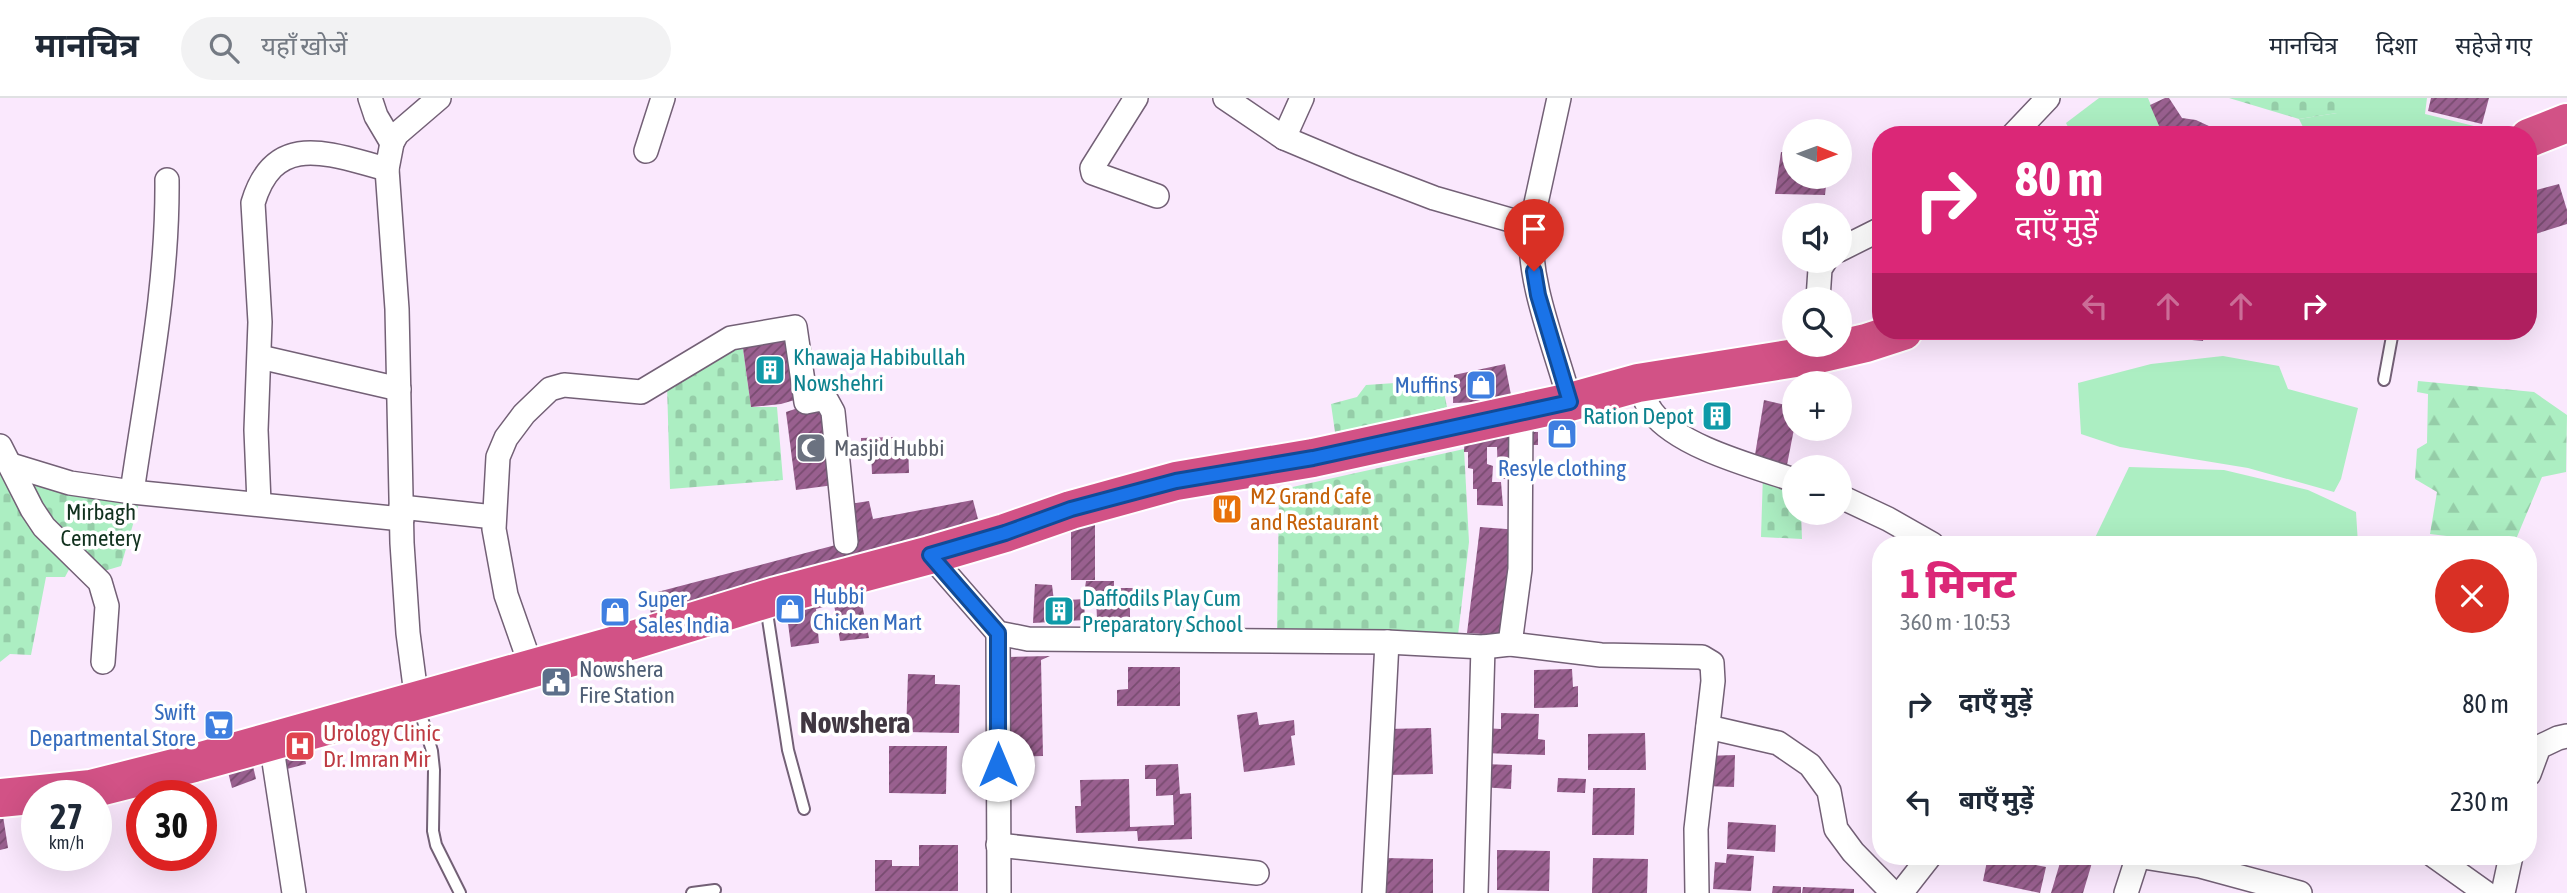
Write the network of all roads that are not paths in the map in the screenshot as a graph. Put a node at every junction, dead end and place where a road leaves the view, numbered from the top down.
1 (370, 98) edge
2 (439, 98) edge
3 (663, 98) edge
4 (1136, 98) edge
5 (1225, 98) edge
6 (1302, 98) edge
7 (1559, 98) edge
8 (2048, 98) edge
9 (2567, 123) edge
10 (2022, 126) edge
11 (2537, 135) edge
12 (1284, 138) junction
13 (392, 143) junction
14 (646, 151) dead end
15 (387, 169) junction
16 (167, 180) dead end
17 (1157, 196) dead end
18 (1531, 226) junction
19 (1872, 234) edge
20 (1852, 244) edge
21 (1875, 340) edge
22 (2391, 340) edge
23 (1852, 345) edge
24 (1782, 356) edge
25 (260, 357) junction
26 (2384, 380) dead end
27 (1638, 383) junction
28 (400, 389) junction
29 (1570, 402) junction
30 (1521, 413) junction
31 (5, 455) edge
32 (1782, 476) edge
33 (132, 492) junction
34 (1852, 502) edge
35 (260, 503) junction
36 (402, 513) junction
37 (494, 517) junction
38 (1917, 536) edge
39 (930, 555) junction
40 (848, 561) junction
41 (765, 600) junction
42 (998, 633) junction
43 (1387, 642) junction
44 (1510, 644) junction
45 (1483, 647) junction
46 (103, 662) dead end
47 (532, 669) junction
48 (417, 702) junction
49 (1708, 727) junction
50 (2567, 736) edge
51 (271, 742) junction
52 (2537, 752) edge
53 (0, 798) edge
54 (804, 809) dead end
55 (998, 845) junction
56 (1923, 865) edge
57 (2134, 865) edge
58 (2194, 865) edge
59 (2447, 865) edge
60 (2509, 865) edge
61 (1257, 873) dead end
62 (715, 890) dead end
63 (294, 893) edge
64 (460, 893) edge
65 (692, 893) edge
66 (999, 893) edge
67 (1374, 893) edge
68 (1476, 893) edge
69 (1697, 893) edge
70 (1893, 893) edge
71 (1901, 893) edge
72 (2126, 893) edge
73 (2300, 893) edge
74 (2486, 893) edge
75 (2503, 893) edge

1 - 13 street
2 - 13 street
3 - 14 street
4 - 17 street
5 - 12 street
6 - 12 street
7 - 18 street
8 - 10 street
9 - 11 highway
12 - 18 street
13 - 15 street
15 - 25 street
15 - 28 street
16 - 33 street
18 - 29 street
19 - 20 street
21 - 23 highway
22 - 26 lane
24 - 27 highway
25 - 28 street
25 - 35 street
27 - 29 highway
27 - 32 street
28 - 36 street
29 - 30 highway
30 - 39 highway
30 - 44 street
31 - 33 street
31 - 46 street
33 - 35 street
34 - 38 street
35 - 36 street
36 - 37 street
36 - 48 street
37 - 40 street
37 - 47 street
39 - 40 highway
39 - 42 street
40 - 41 highway
41 - 47 highway
41 - 54 lane
42 - 43 street
42 - 55 street
43 - 45 street
43 - 67 street
44 - 45 street
44 - 49 street
45 - 68 street
47 - 48 highway
48 - 51 highway
48 - 64 lane
49 - 69 street
49 - 70 street
50 - 52 street
51 - 53 highway
51 - 63 street
55 - 61 street
55 - 66 street
56 - 71 street
57 - 72 street
58 - 73 street
59 - 74 street
60 - 75 street
62 - 65 lane

